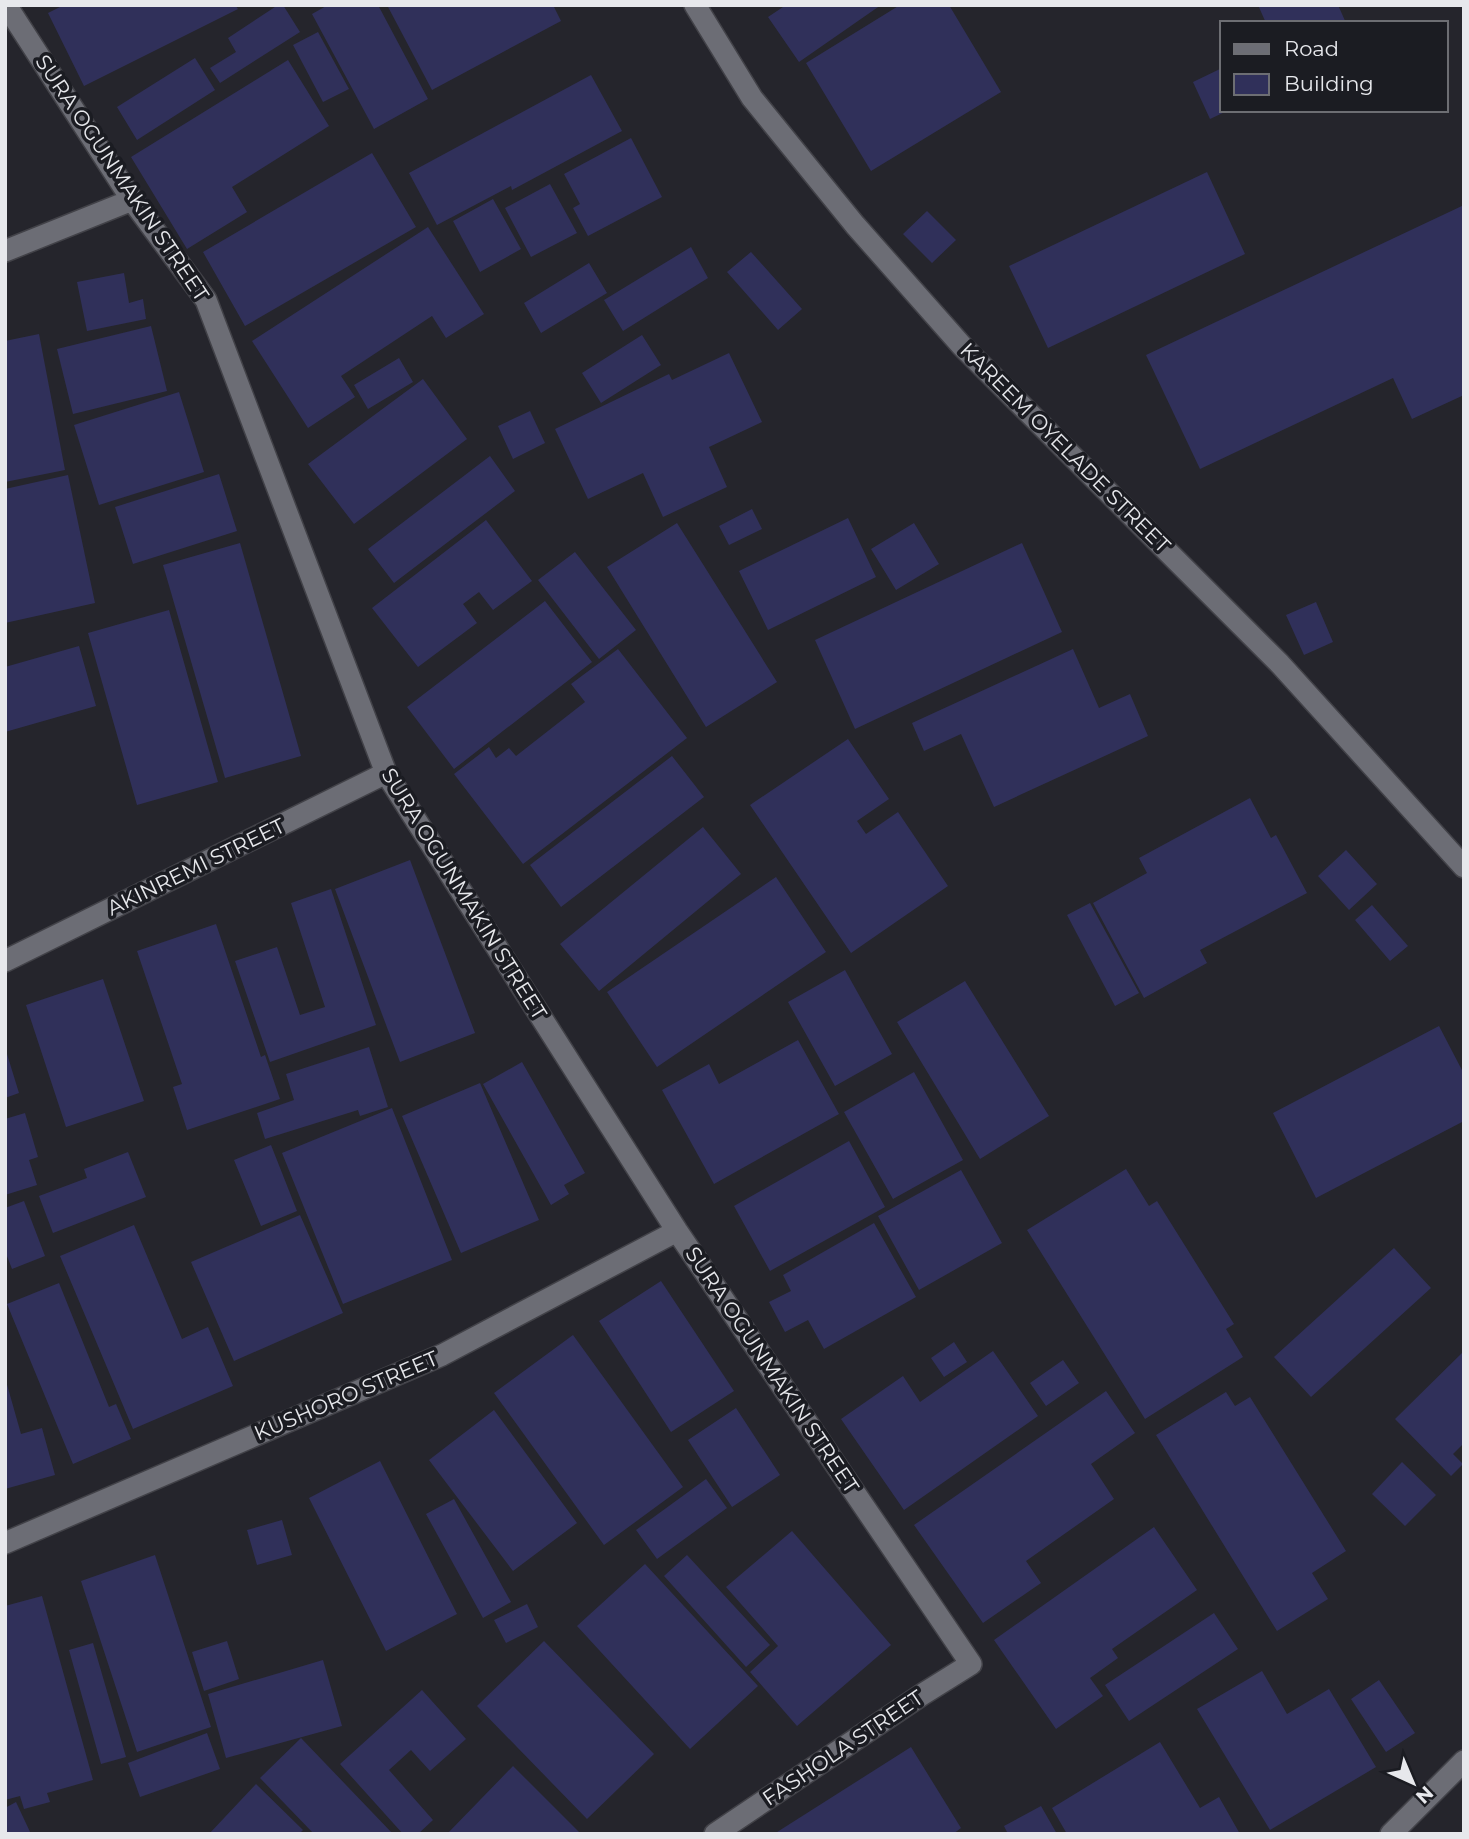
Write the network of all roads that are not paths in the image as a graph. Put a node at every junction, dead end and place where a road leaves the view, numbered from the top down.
1 (6, 5) edge
2 (695, 5) edge
3 (132, 200) junction
4 (5, 251) edge
5 (386, 773) junction
6 (1464, 867) edge
7 (5, 961) edge
8 (677, 1231) junction
9 (5, 1543) edge
10 (971, 1664) joint
11 (1464, 1760) edge
12 (715, 1834) edge
13 (1391, 1834) edge

1 - 3 street, SURA OGUNMAKIN STREET
2 - 6 street, KAREEM OYELADE STREET
3 - 4 street
3 - 5 street, SURA OGUNMAKIN STREET
5 - 7 street, AKINREMI STREET
5 - 8 street, SURA OGUNMAKIN STREET
8 - 9 street, KUSHORO STREET
8 - 10 street, SURA OGUNMAKIN STREET
10 - 12 street, FASHOLA STREET
11 - 13 street

